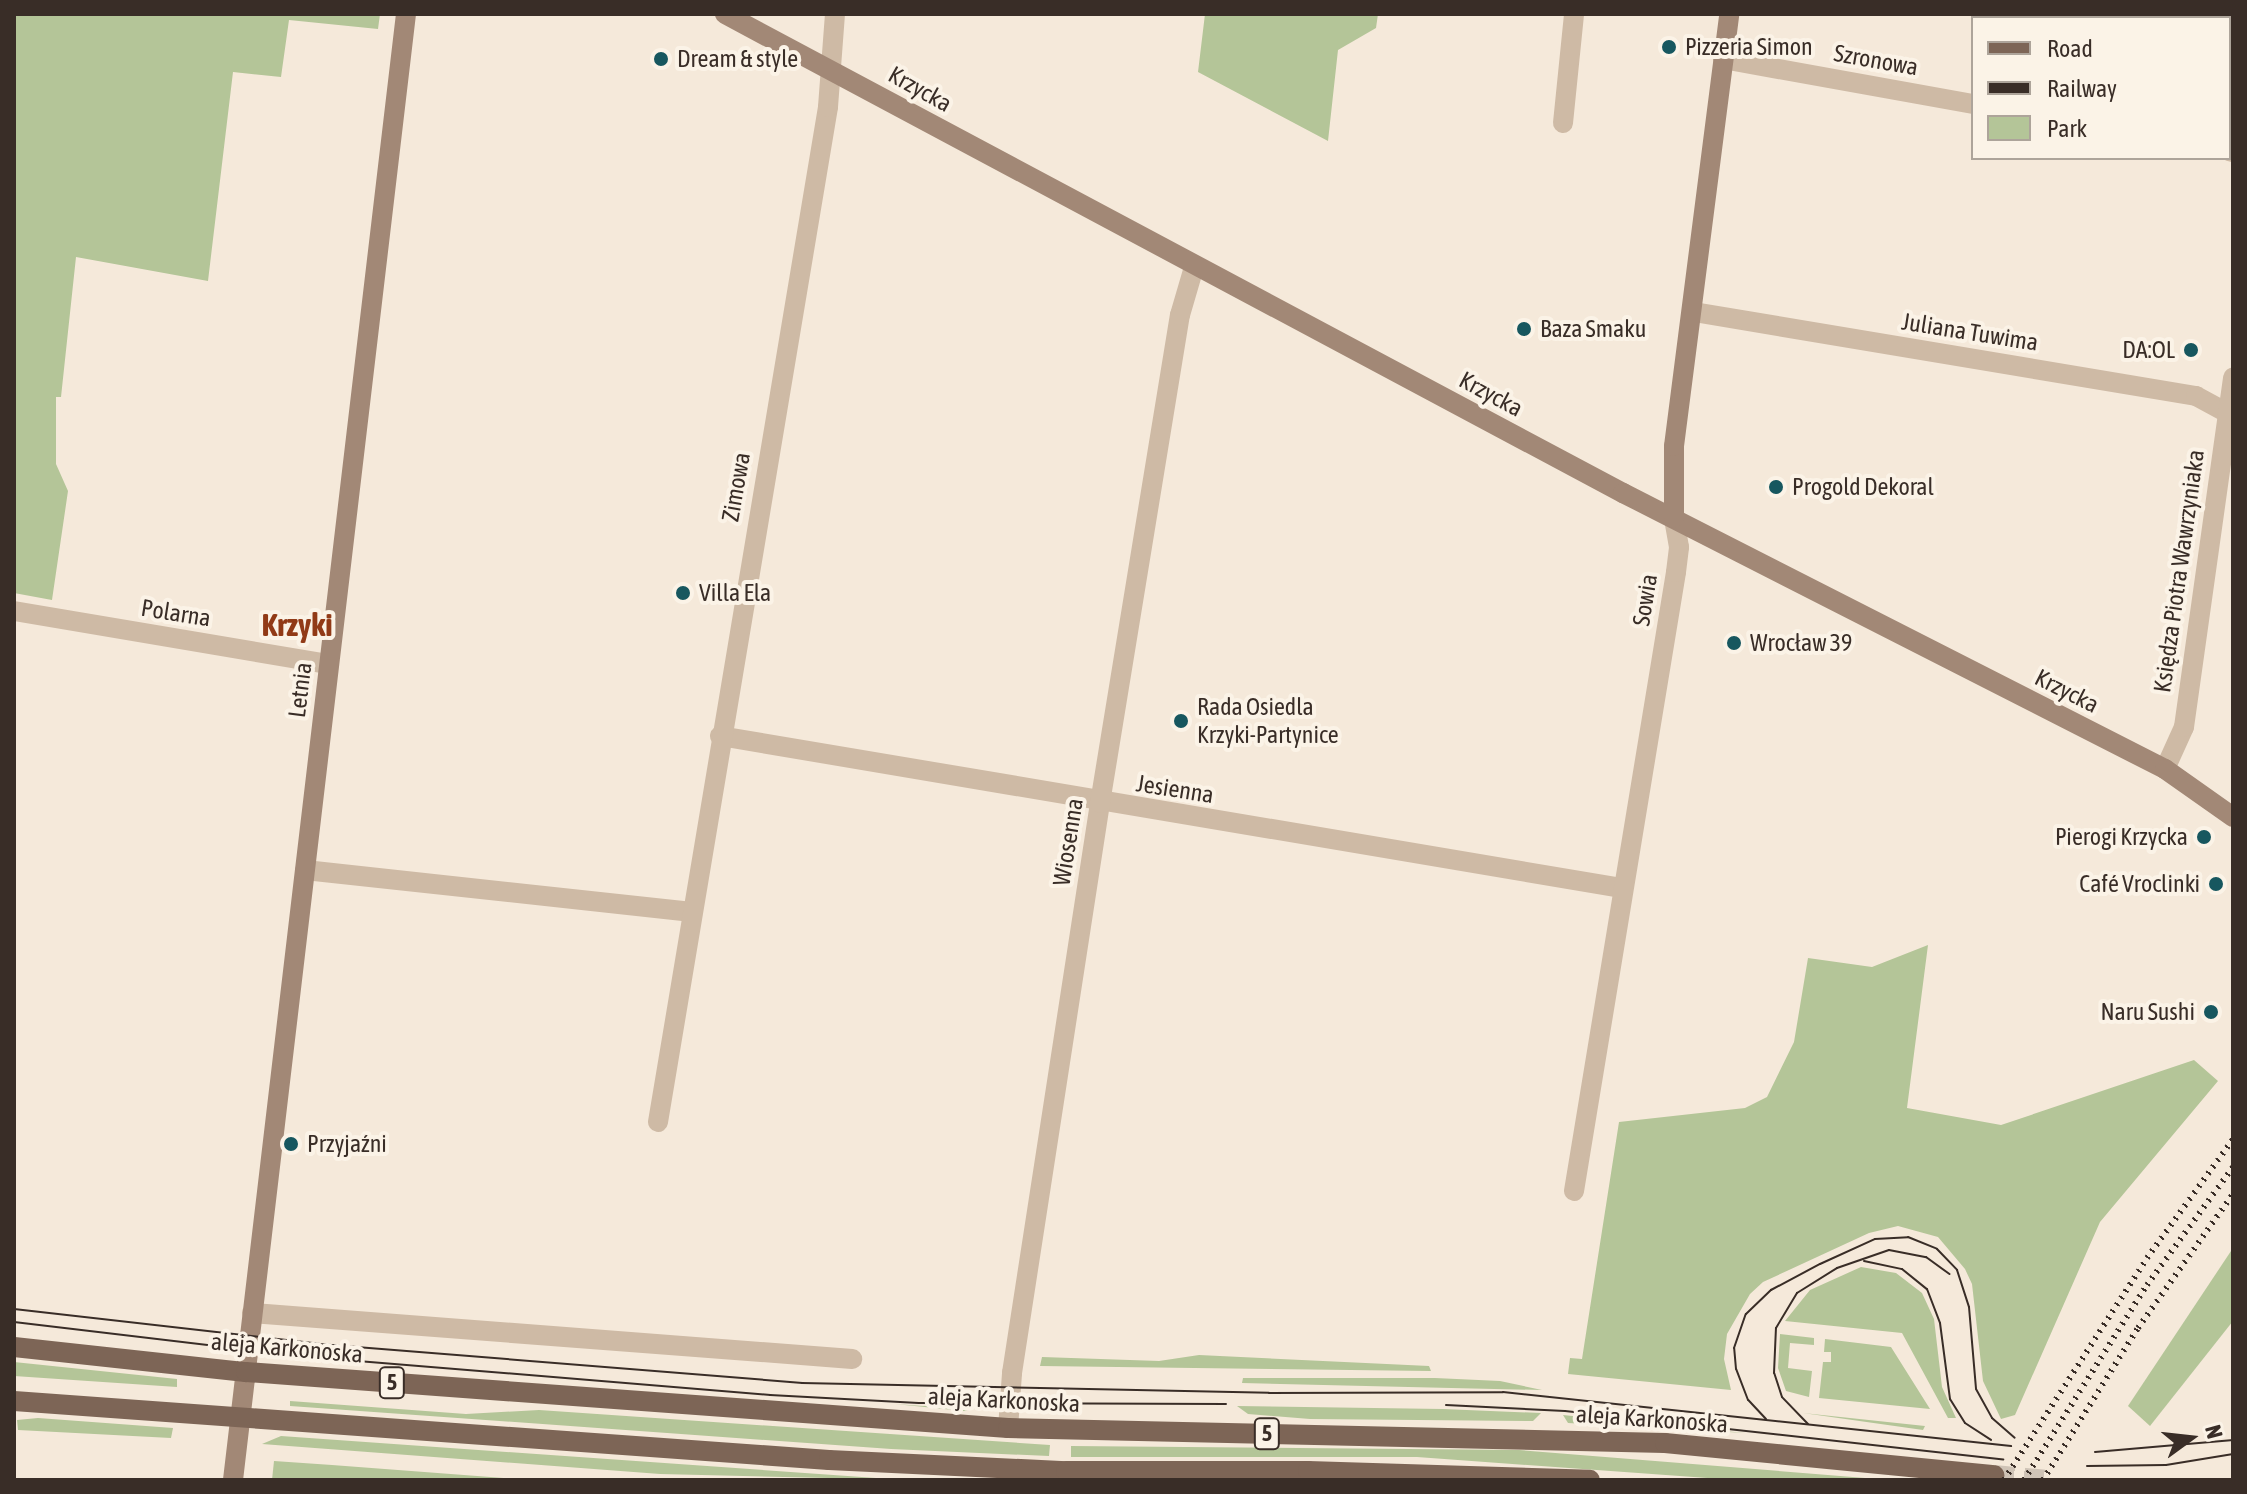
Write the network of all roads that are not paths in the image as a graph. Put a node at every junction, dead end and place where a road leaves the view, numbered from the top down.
1 (406, 14) edge
2 (725, 14) edge
3 (835, 14) edge
4 (1574, 14) edge
5 (1729, 14) edge
6 (1723, 59) junction
7 (832, 72) junction
8 (1971, 104) edge
9 (1563, 123) dead end
10 (1194, 267) junction
11 (1694, 312) junction
12 (2233, 377) edge
13 (2231, 414) edge
14 (1674, 518) junction
15 (14, 611) edge
16 (329, 664) junction
17 (720, 736) junction
18 (2165, 769) junction
19 (1100, 803) junction
20 (2233, 817) edge
21 (305, 870) junction
22 (1622, 888) junction
23 (690, 912) junction
24 (658, 1122) dead end
25 (1574, 1191) dead end
26 (252, 1313) junction
27 (14, 1347) edge
28 (852, 1359) dead end
29 (246, 1372) junction
30 (14, 1401) edge
31 (238, 1417) junction
32 (1008, 1428) junction
33 (1994, 1475) dead end
34 (233, 1480) edge
35 (1590, 1480) edge

1 - 16 street, Letnia
2 - 7 street, Krzycka
3 - 7 street, Zimowa
4 - 9 street
5 - 6 street, Sowia
6 - 8 street, Szronowa
6 - 11 street, Sowia
7 - 10 street, Krzycka
7 - 17 street, Zimowa
10 - 14 street, Krzycka
10 - 19 street, Wiosenna
11 - 13 street, Juliana Tuwima
11 - 14 street, Sowia
12 - 13 street, Księdza Piotra Wawrzyniaka
13 - 18 street, Księdza Piotra Wawrzyniaka
14 - 18 street, Krzycka
14 - 22 street, Sowia
15 - 16 street, Polarna
16 - 21 street, Letnia
17 - 19 street, Jesienna
17 - 23 street, Zimowa
18 - 20 street, Krzycka
19 - 22 street, Jesienna
19 - 32 street, Wiosenna
21 - 23 street
21 - 26 street, Letnia
22 - 25 street, Sowia
23 - 24 street, Zimowa
26 - 28 street
26 - 29 street, Letnia
27 - 29 main road, aleja Karkonoska / 5
29 - 31 street, Letnia
29 - 32 main road, aleja Karkonoska / 5
30 - 31 main road, 5
31 - 34 street, Letnia
31 - 35 main road, 5
32 - 33 main road, aleja Karkonoska / 5

